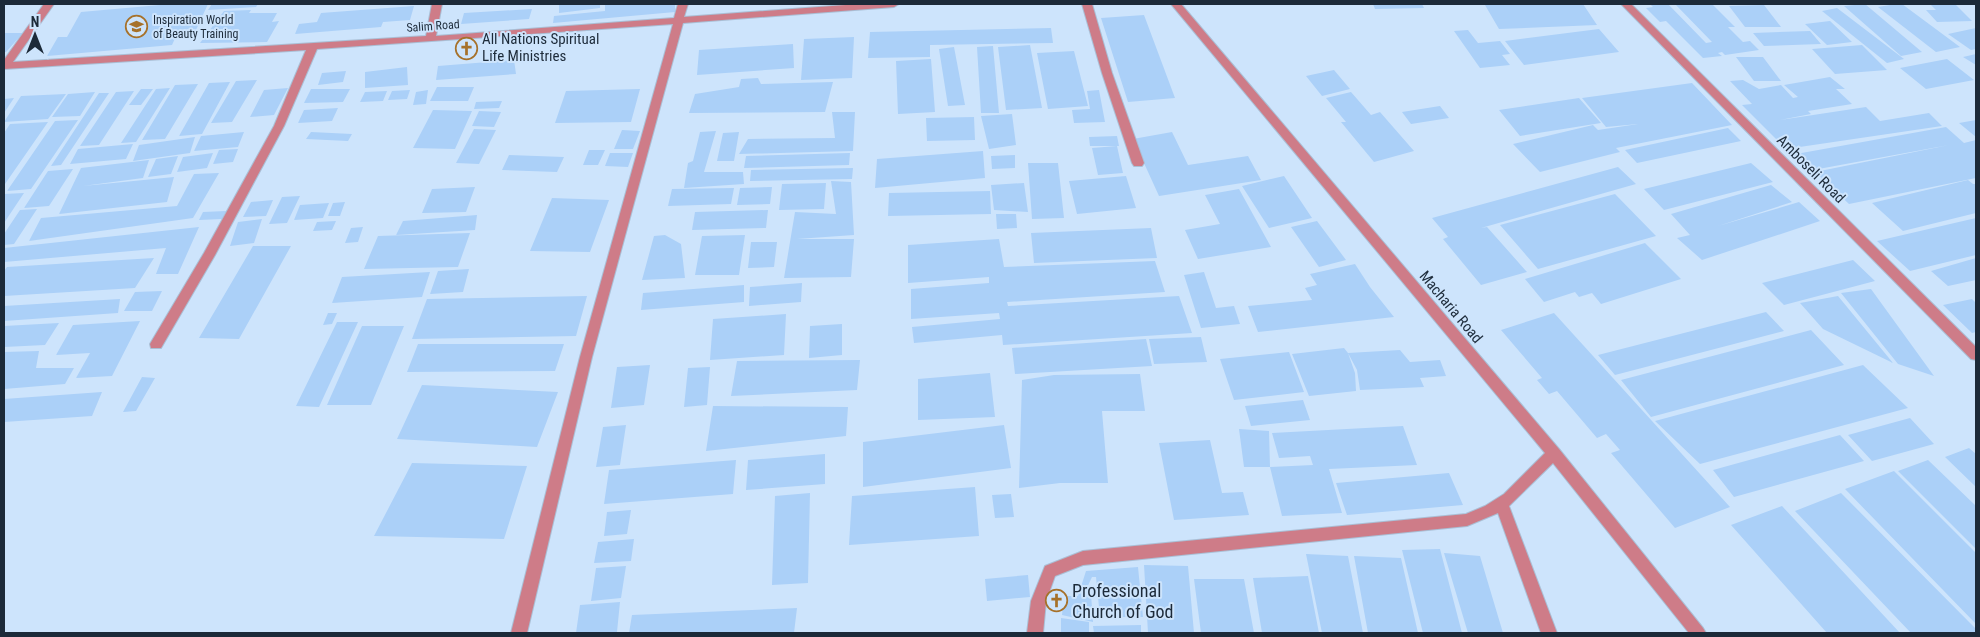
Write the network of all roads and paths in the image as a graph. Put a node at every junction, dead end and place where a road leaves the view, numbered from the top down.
1 (48, 4) edge
2 (437, 4) edge
3 (682, 4) edge
4 (894, 4) edge
5 (1087, 4) edge
6 (1176, 4) edge
7 (1626, 4) edge
8 (678, 21) junction
9 (430, 39) junction
10 (313, 46) junction
11 (4, 66) edge
12 (1138, 163) dead end
13 (156, 344) dead end
14 (1976, 355) edge
15 (1554, 453) junction
16 (1501, 503) junction
17 (519, 633) edge
18 (1035, 633) edge
19 (1548, 633) edge
20 (1698, 633) edge

1 - 11 street
2 - 9 street
3 - 8 street
4 - 8 street, Salim Road
5 - 12 street
6 - 15 street, Macharia Road
7 - 14 street, Amboseli Road
8 - 9 street, Salim Road
8 - 17 street
9 - 10 street, Salim Road
10 - 11 street, Salim Road
10 - 13 street
15 - 16 street
15 - 20 street, Macharia Road
16 - 18 street
16 - 19 street

